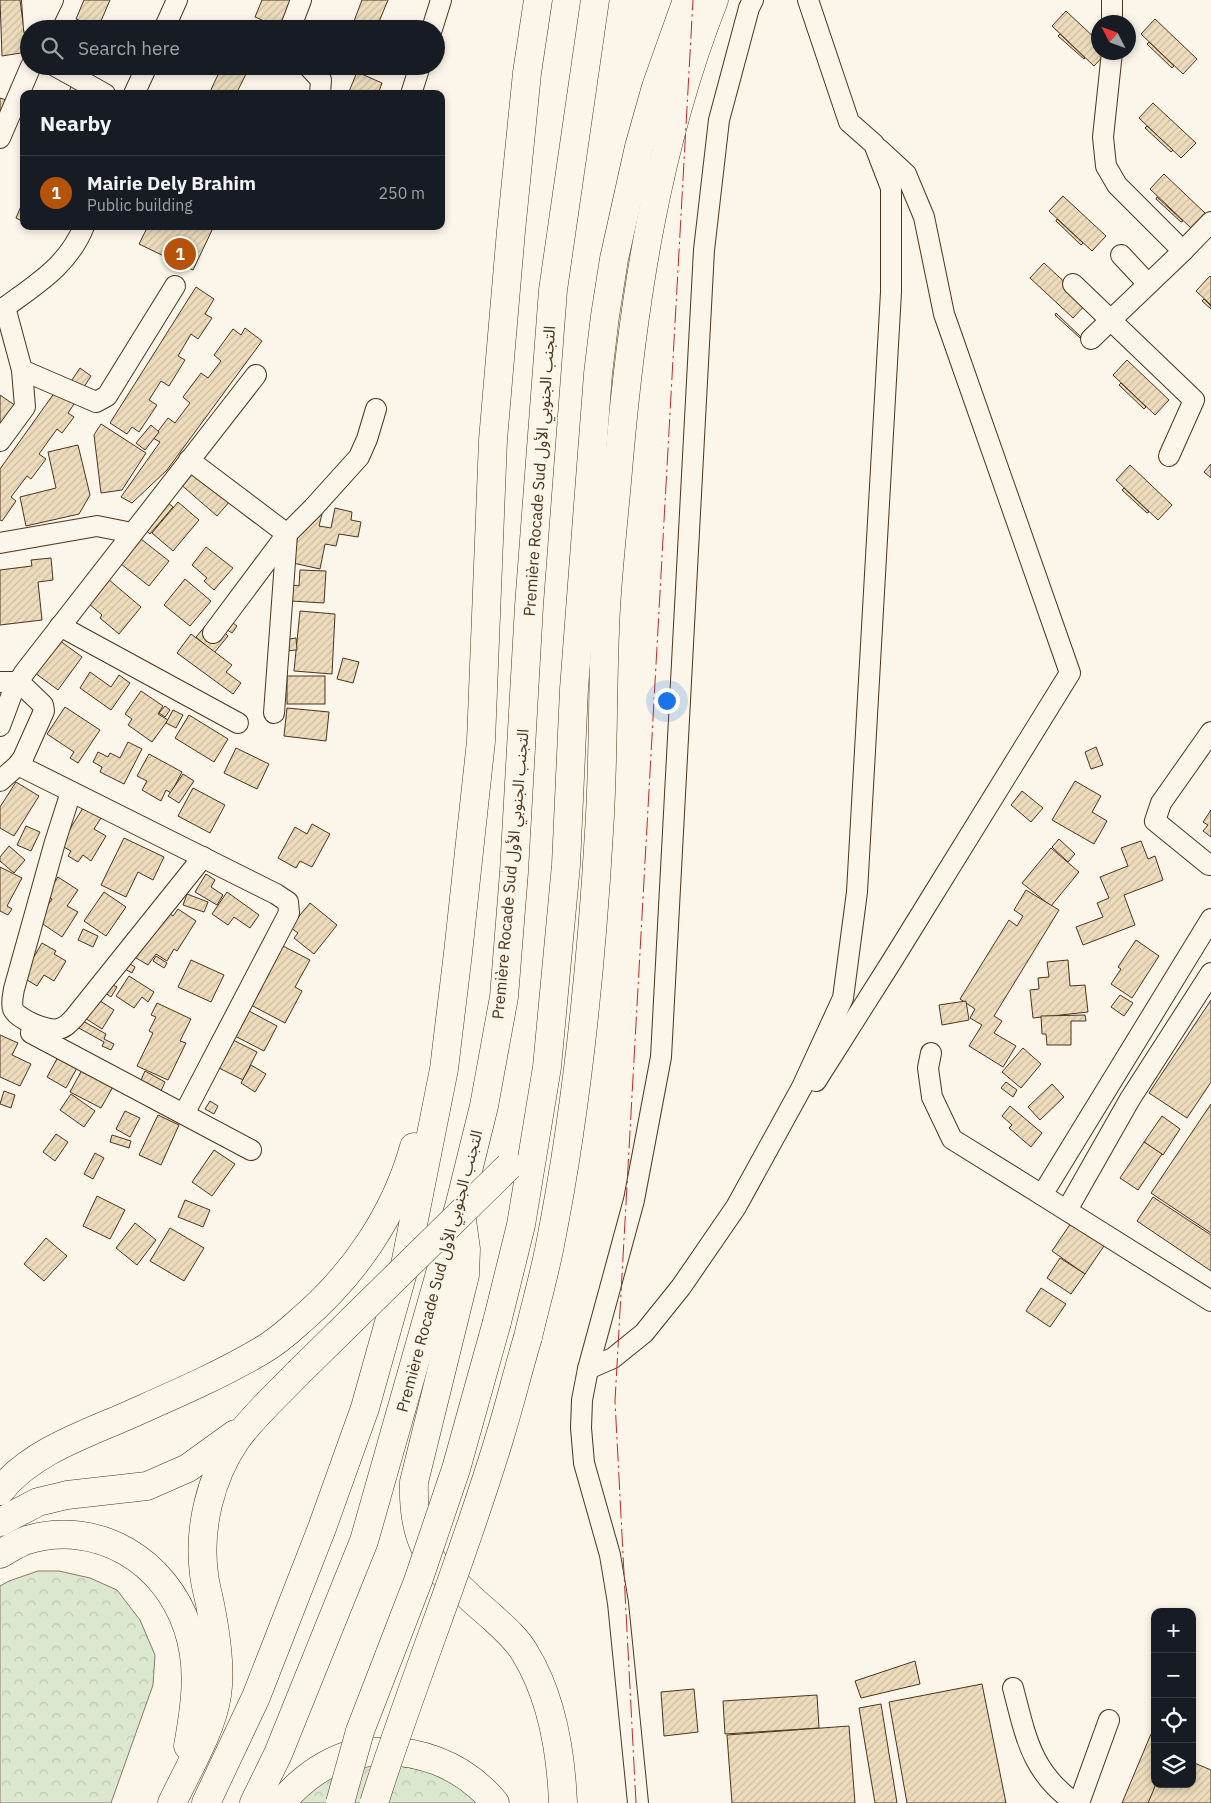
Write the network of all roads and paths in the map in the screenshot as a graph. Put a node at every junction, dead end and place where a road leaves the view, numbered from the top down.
1 (32, 0) edge
2 (54, 0) edge
3 (177, 0) edge
4 (301, 0) edge
5 (442, 0) edge
6 (538, 0) edge
7 (595, 0) edge
8 (687, 0) edge
9 (714, 0) edge
10 (753, 0) edge
11 (808, 0) edge
12 (1112, 0) edge
13 (1112, 15) edge
14 (33, 20) edge
15 (44, 20) edge
16 (168, 20) edge
17 (293, 20) edge
18 (435, 20) edge
19 (1111, 60) edge
20 (27, 75) edge
21 (71, 75) edge
22 (143, 75) edge
23 (316, 75) edge
24 (417, 75) edge
25 (21, 90) edge
26 (98, 90) edge
27 (136, 90) edge
28 (320, 90) edge
29 (412, 90) edge
30 (20, 92) edge
31 (0, 138) edge
32 (874, 144) junction
33 (1209, 228) edge
34 (83, 230) edge
35 (1184, 251) junction
36 (1120, 254) dead end
37 (1073, 284) dead end
38 (1148, 284) junction
39 (175, 286) dead end
40 (3, 309) edge
41 (1110, 320) junction
42 (1092, 339) dead end
43 (22, 370) junction
44 (256, 375) dead end
45 (376, 409) dead end
46 (0, 441) edge
47 (1169, 456) dead end
48 (189, 460) junction
49 (132, 534) junction
50 (287, 534) junction
51 (0, 542) edge
52 (60, 626) junction
53 (212, 633) dead end
54 (9, 682) edge
55 (274, 713) dead end
56 (238, 723) dead end
57 (0, 726) edge
58 (1211, 732) edge
59 (18, 765) junction
60 (0, 781) edge
61 (72, 792) junction
62 (203, 857) junction
63 (1209, 865) dead end
64 (1211, 919) edge
65 (1211, 973) edge
66 (31, 1033) dead end
67 (931, 1053) dead end
68 (547, 1067) junction
69 (444, 1069) junction
70 (184, 1114) junction
71 (251, 1150) dead end
72 (1042, 1195) junction
73 (460, 1203) junction
74 (736, 1207) junction
75 (1067, 1210) junction
76 (1211, 1301) edge
77 (588, 1369) junction
78 (250, 1423) junction
79 (0, 1491) edge
80 (0, 1522) edge
81 (0, 1554) edge
82 (1013, 1688) dead end
83 (1109, 1720) dead end
84 (172, 1803) edge
85 (206, 1803) edge
86 (254, 1803) edge
87 (281, 1803) edge
88 (340, 1803) edge
89 (374, 1803) edge
90 (495, 1803) edge
91 (563, 1803) edge
92 (638, 1803) edge
93 (1075, 1803) edge
94 (1079, 1803) edge

1 - 14 street
2 - 15 street
3 - 16 street
4 - 17 street
5 - 18 street
6 - 69 highway
7 - 73 highway, Première Rocade Sud التجنب الجنوبي الأول
8 - 68 highway
9 - 89 highway, bridge
10 - 77 street
11 - 32 street
12 - 13 street
19 - 35 street
20 - 25 street
21 - 26 street
22 - 27 street
23 - 28 street
24 - 29 street
30 - 31 street
32 - 74 street
32 - 74 street
33 - 35 street
34 - 40 street
35 - 38 street
36 - 38 street
37 - 41 street
38 - 41 street
39 - 43 street
40 - 43 street
41 - 42 street
41 - 47 street
43 - 46 street
44 - 48 street
45 - 50 street
48 - 49 street
48 - 50 street
49 - 51 street
49 - 52 street
50 - 53 street
50 - 55 street
52 - 54 street
52 - 56 street
54 - 57 street
54 - 59 street
58 - 63 street
59 - 60 street
59 - 61 street
61 - 62 street
61 - 62 street
62 - 70 street
64 - 72 street
65 - 75 street
66 - 70 street
67 - 72 street
68 - 78 highway, bridge
68 - 88 highway, bridge
69 - 79 highway
69 - 85 highway
70 - 71 street
72 - 75 street
73 - 86 highway, Première Rocade Sud التجنب الجنوبي الأول
73 - 91 highway
74 - 77 street
75 - 76 street
77 - 92 street
78 - 80 highway
78 - 84 highway
81 - 84 highway
82 - 93 street
83 - 94 street
87 - 90 highway

